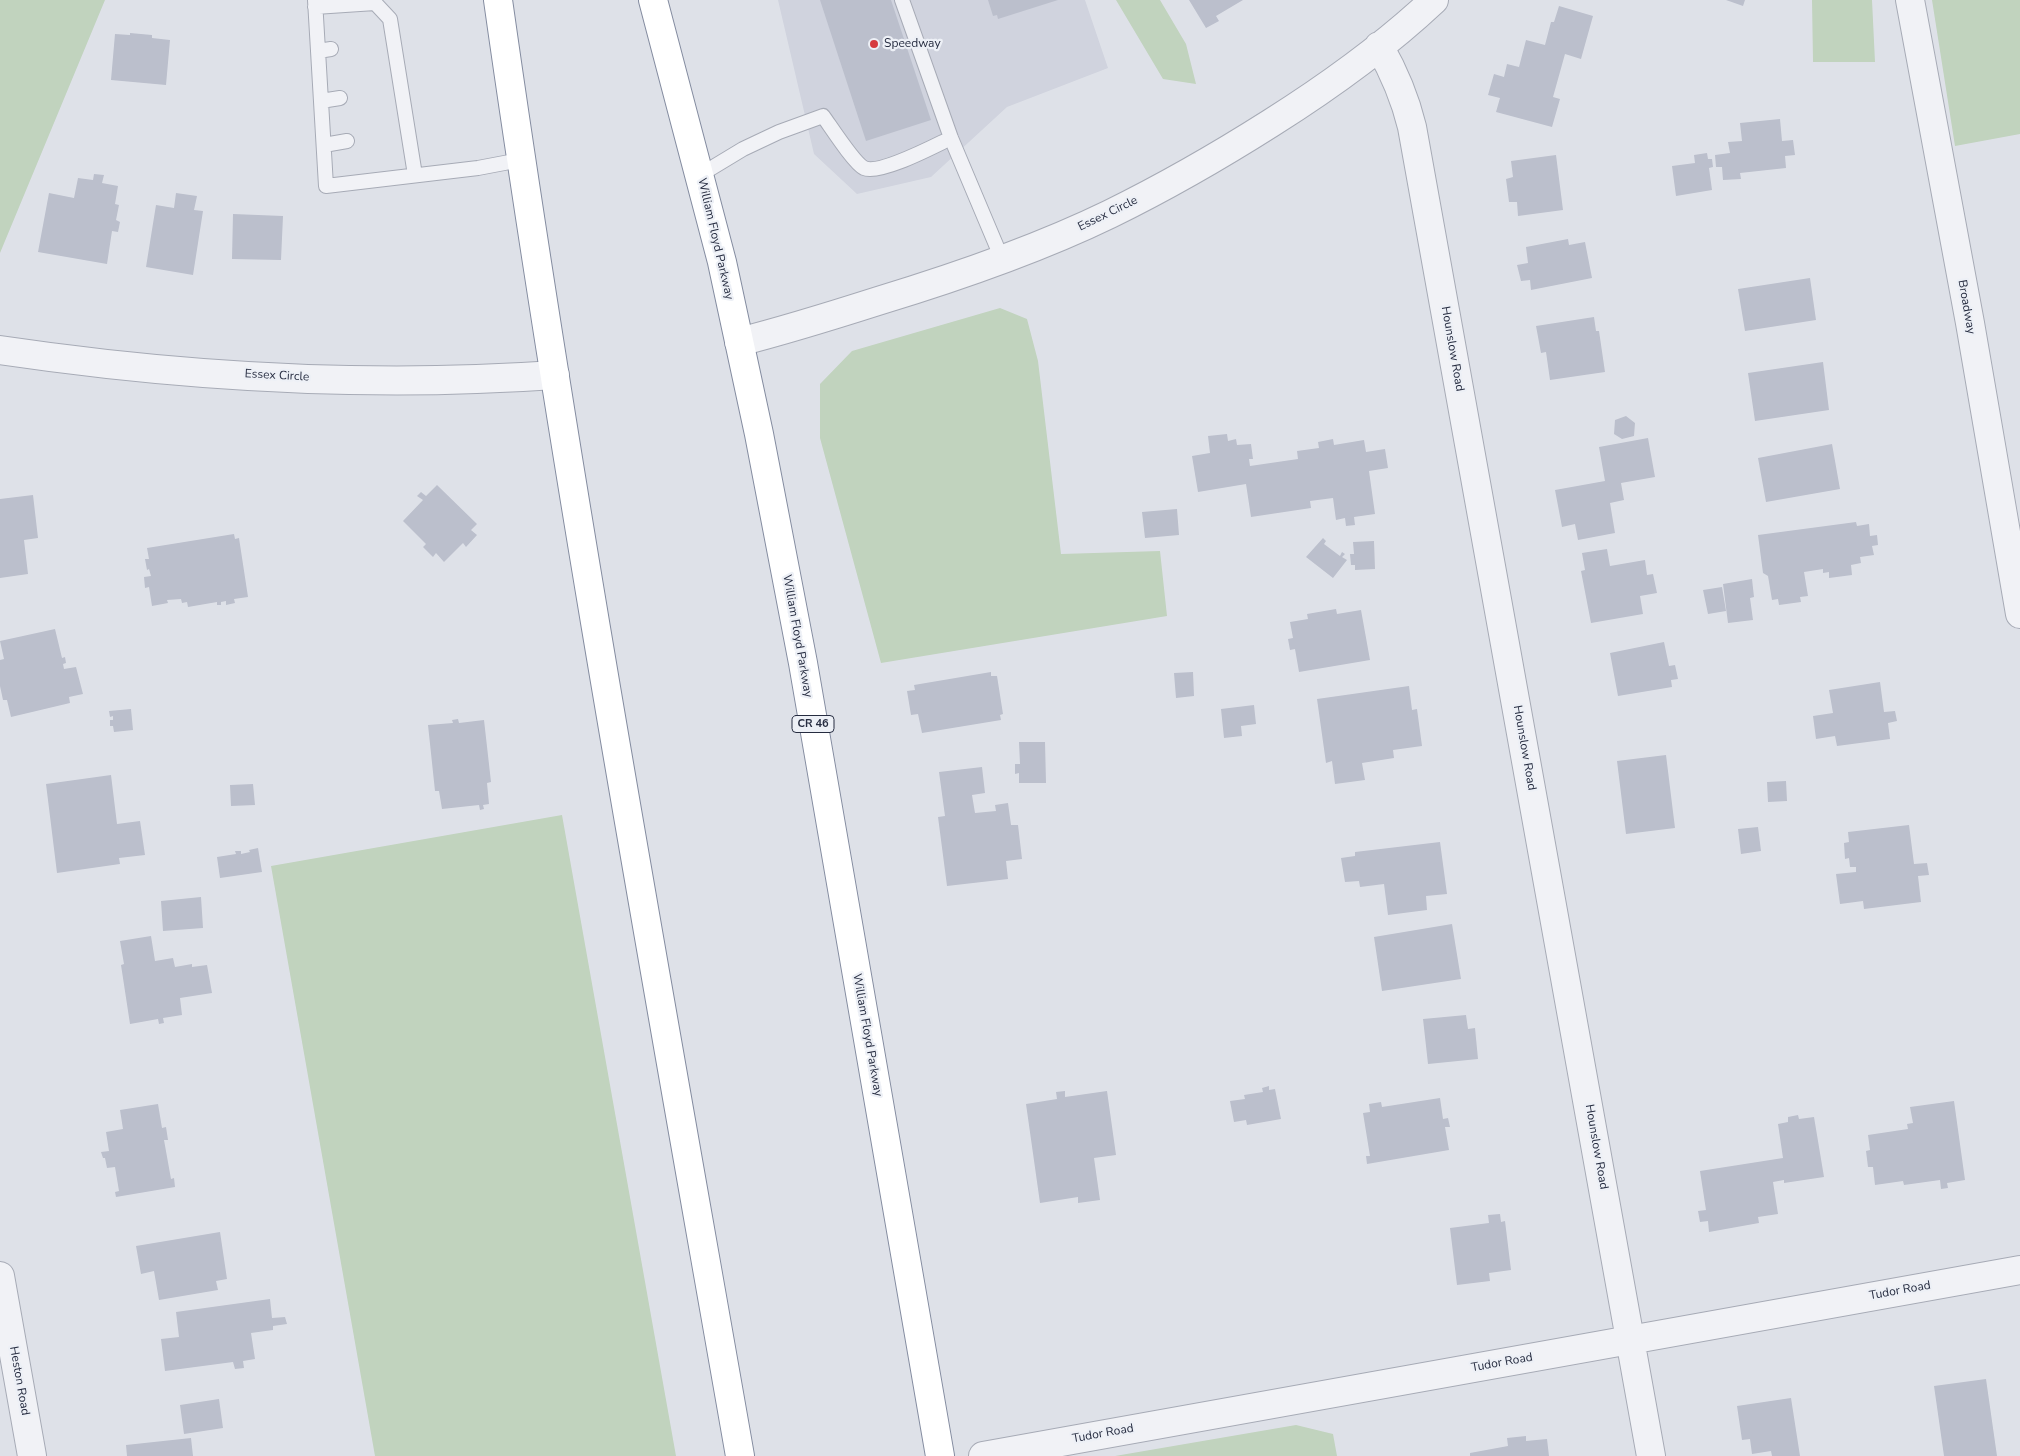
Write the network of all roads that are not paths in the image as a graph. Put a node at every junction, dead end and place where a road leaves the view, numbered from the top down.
1 (498, 0) edge
2 (653, 0) edge
3 (902, 0) edge
4 (1434, 0) edge
5 (1910, 0) edge
6 (315, 4) edge
7 (1379, 46) junction
8 (340, 98) dead end
9 (321, 101) junction
10 (951, 138) junction
11 (347, 141) dead end
12 (324, 145) junction
13 (520, 160) junction
14 (415, 175) junction
15 (700, 175) junction
16 (1002, 259) junction
17 (739, 342) junction
18 (0, 350) edge
19 (554, 375) junction
20 (2020, 614) edge
21 (2020, 1270) edge
22 (0, 1276) edge
23 (1630, 1340) junction
24 (32, 1456) edge
25 (740, 1456) edge
26 (940, 1456) edge
27 (983, 1456) edge
28 (1651, 1456) edge

1 - 13 highway
2 - 15 highway, William Floyd Parkway / CR 46
3 - 10 lane
4 - 7 street, Essex Circle
5 - 20 street, Broadway
6 - 9 lane
6 - 14 lane
7 - 16 street, Essex Circle
7 - 23 street, Hounslow Road
8 - 9 lane
9 - 12 lane
10 - 15 lane
10 - 16 lane
11 - 12 lane
12 - 14 lane
13 - 14 lane
13 - 19 highway
15 - 17 highway, William Floyd Parkway / CR 46
16 - 17 street, Essex Circle
17 - 26 highway, William Floyd Parkway / CR 46
18 - 19 street, Essex Circle
19 - 25 highway
21 - 23 street, Tudor Road
22 - 24 street, Heston Road
23 - 27 street, Tudor Road
23 - 28 street, Hounslow Road

